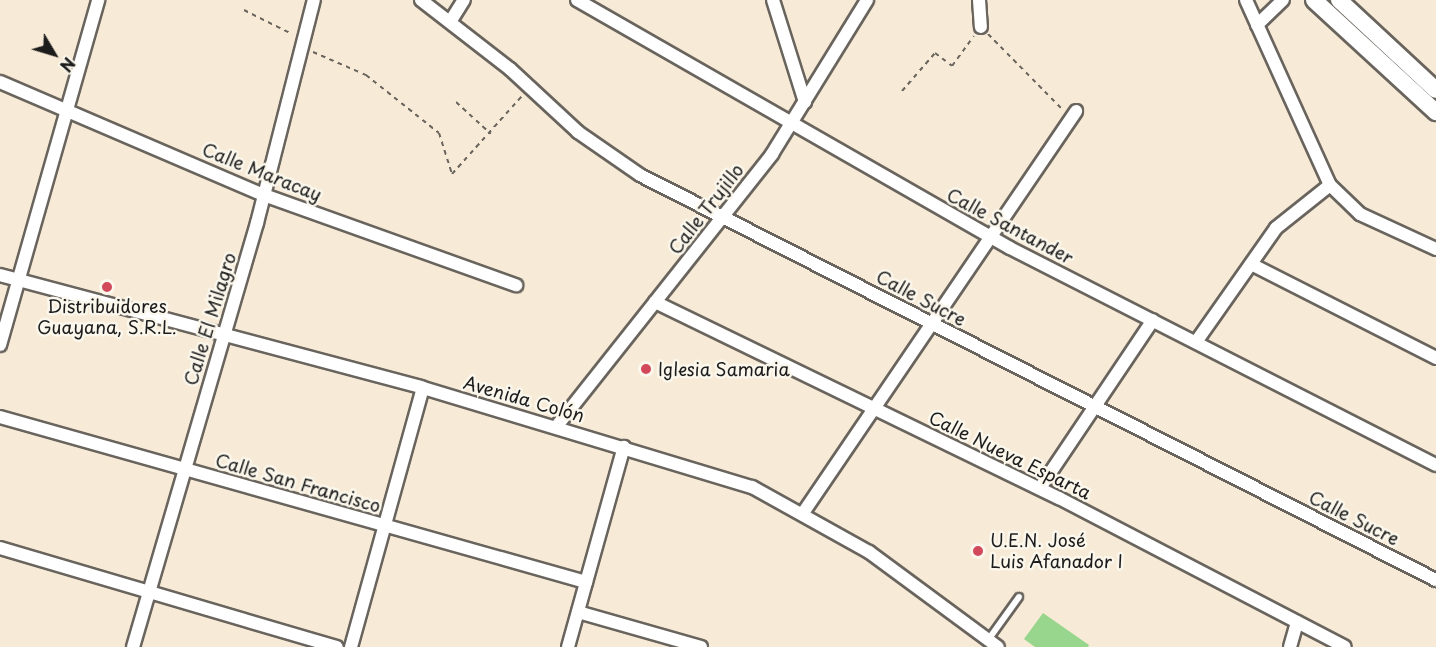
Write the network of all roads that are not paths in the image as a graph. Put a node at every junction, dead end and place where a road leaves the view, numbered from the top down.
1 (98, 0) edge
2 (314, 0) edge
3 (421, 0) edge
4 (464, 0) edge
5 (577, 0) edge
6 (773, 0) edge
7 (867, 0) edge
8 (979, 0) edge
9 (1246, 0) edge
10 (1283, 0) edge
11 (1314, 0) edge
12 (1339, 0) edge
13 (450, 22) junction
14 (1257, 25) junction
15 (981, 27) road end
16 (0, 82) edge
17 (1436, 90) edge
18 (805, 102) junction
19 (66, 109) junction
20 (1436, 112) edge
21 (1074, 114) road end
22 (791, 125) junction
23 (1330, 185) junction
24 (264, 195) junction
25 (724, 215) junction
26 (989, 236) junction
27 (1436, 249) edge
28 (1251, 264) junction
29 (0, 275) edge
30 (18, 279) junction
31 (516, 285) dead end
32 (655, 302) junction
33 (1153, 320) junction
34 (930, 322) junction
35 (225, 335) junction
36 (1196, 342) junction
37 (0, 345) edge
38 (1436, 358) edge
39 (423, 388) junction
40 (872, 407) junction
41 (1095, 407) junction
42 (0, 417) edge
43 (556, 427) junction
44 (624, 447) junction
45 (1436, 465) edge
46 (184, 469) junction
47 (1040, 488) junction
48 (803, 513) junction
49 (384, 526) junction
50 (0, 548) edge
51 (1436, 580) edge
52 (586, 582) junction
53 (149, 591) junction
54 (1019, 597) dead end
55 (578, 612) junction
56 (1297, 622) junction
57 (993, 643) edge
58 (133, 647) edge
59 (337, 647) edge
60 (351, 647) edge
61 (568, 647) edge
62 (700, 647) edge
63 (1290, 647) edge
64 (1345, 647) edge

1 - 19 street
2 - 24 street, Calle El Milagro
3 - 13 street, Calle Sucre
4 - 13 street
5 - 22 street, Calle Santander
6 - 18 street
7 - 18 street, Calle Trujillo
8 - 15 street
9 - 14 street
10 - 14 street
11 - 20 main road
12 - 17 main road
13 - 25 street, Calle Sucre
14 - 23 street
16 - 19 street, Calle Maracay
18 - 22 street, Calle Trujillo
19 - 24 street, Calle Maracay
19 - 30 street
21 - 26 street
22 - 25 street, Calle Trujillo
22 - 26 street, Calle Santander
23 - 27 street
23 - 28 street
24 - 31 street, Calle Maracay
24 - 35 street, Calle El Milagro
25 - 32 street, Calle Trujillo
25 - 34 street, Calle Sucre
26 - 33 street, Calle Santander
26 - 34 street
28 - 36 street
28 - 38 street
29 - 30 street, Avenida Colón
30 - 35 street, Avenida Colón
30 - 37 street
32 - 40 street, Calle Nueva Esparta
32 - 43 street, Calle Trujillo
33 - 36 street, Calle Santander
33 - 41 street
34 - 40 street
34 - 41 street, Calle Sucre
35 - 39 street, Avenida Colón
35 - 46 street, Calle El Milagro
36 - 45 street, Calle Santander
39 - 43 street, Avenida Colón
39 - 49 street
40 - 47 street, Calle Nueva Esparta
40 - 48 street
41 - 47 street
41 - 51 street, Calle Sucre
42 - 46 street, Calle San Francisco
43 - 44 street, Avenida Colón
44 - 48 street, Avenida Colón
44 - 52 street
46 - 49 street, Calle San Francisco
46 - 53 street, Calle El Milagro
47 - 56 street, Calle Nueva Esparta
48 - 57 street, Avenida Colón
49 - 52 street, Calle San Francisco
49 - 60 street
50 - 53 street
52 - 55 street
53 - 58 street, Calle El Milagro
53 - 59 street
54 - 57 lane
55 - 61 street
55 - 62 street
56 - 63 street
56 - 64 street, Calle Nueva Esparta

